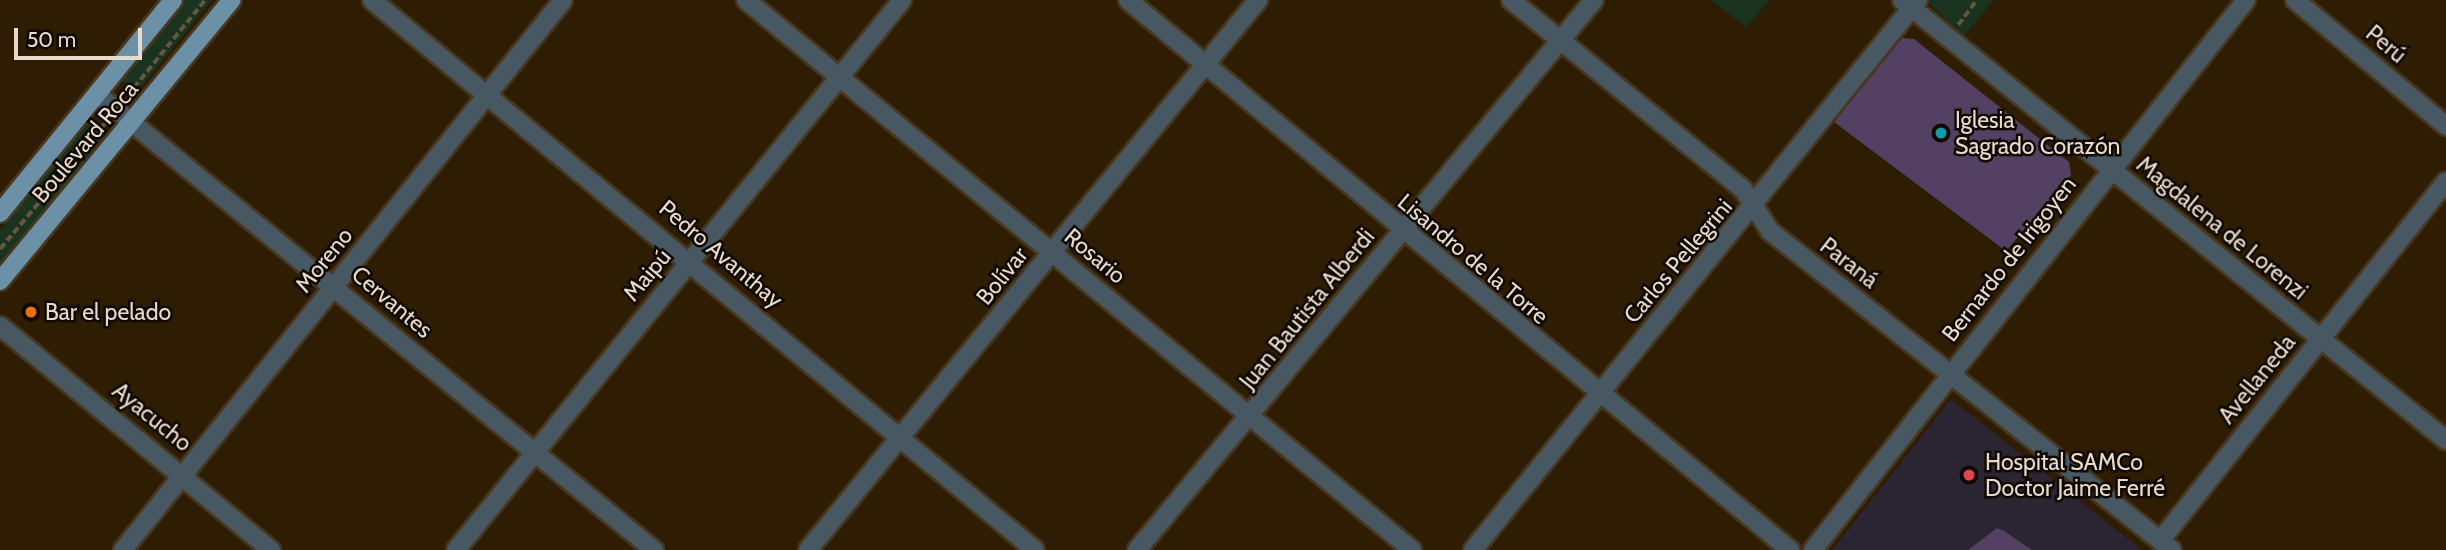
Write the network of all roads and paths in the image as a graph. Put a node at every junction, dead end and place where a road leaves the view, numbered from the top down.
1 (173, 0) edge
2 (205, 0) edge
3 (232, 0) edge
4 (372, 0) edge
5 (563, 0) edge
6 (746, 0) edge
7 (902, 0) edge
8 (1128, 0) edge
9 (1258, 0) edge
10 (1511, 0) edge
11 (1594, 0) edge
12 (1977, 0) edge
13 (2246, 0) edge
14 (2295, 0) edge
15 (1911, 3) edge
16 (1955, 29) dead end
17 (1560, 41) junction
18 (1205, 66) junction
19 (839, 77) junction
20 (489, 93) junction
21 (97, 94) junction
22 (116, 110) junction
23 (133, 123) junction
24 (2446, 126) edge
25 (2110, 169) junction
26 (2446, 182) edge
27 (1755, 207) junction
28 (0, 213) edge
29 (1402, 232) junction
30 (0, 249) edge
31 (1052, 253) junction
32 (691, 261) junction
33 (0, 281) edge
34 (334, 286) junction
35 (0, 326) edge
36 (2320, 340) junction
37 (1950, 374) junction
38 (1599, 396) junction
39 (1250, 416) junction
40 (901, 438) junction
41 (2446, 440) edge
42 (532, 451) junction
43 (184, 474) junction
44 (2166, 545) edge
45 (123, 550) edge
46 (271, 550) edge
47 (456, 550) edge
48 (654, 550) edge
49 (808, 550) edge
50 (1035, 550) edge
51 (1137, 550) edge
52 (1412, 550) edge
53 (1473, 550) edge
54 (1790, 550) edge
55 (1813, 550) edge

1 - 21 main road, Boulevard Roca
2 - 22 path
3 - 23 main road, Boulevard Roca
4 - 20 street, Pedro Avanthay
5 - 20 street, Moreno
6 - 19 street, Rosario
7 - 19 street, Maipú
8 - 18 street, Lisandro de la Torre
9 - 18 street, Bolívar
10 - 17 street, Paraná
11 - 17 street, Juan Bautista Alberdi
12 - 16 path
13 - 25 street, Bernardo de Irigoyen
14 - 24 street, Perú
15 - 25 street, Magdalena de Lorenzi
15 - 27 street, Carlos Pellegrini
17 - 27 street, Paraná
17 - 29 street, Juan Bautista Alberdi
18 - 29 street, Lisandro de la Torre
18 - 31 street, Bolívar
19 - 31 street, Rosario
19 - 32 street, Maipú
20 - 32 street, Pedro Avanthay
20 - 34 street, Moreno
21 - 22 street, Cervantes
21 - 28 main road, Boulevard Roca
22 - 23 street, Cervantes
22 - 30 path
23 - 33 main road, Boulevard Roca
23 - 34 street, Cervantes
25 - 36 street, Magdalena de Lorenzi
25 - 37 street, Bernardo de Irigoyen
26 - 36 street, Avellaneda
27 - 37 street, Paraná
27 - 38 street, Carlos Pellegrini
29 - 38 street, Lisandro de la Torre
29 - 39 street, Juan Bautista Alberdi
31 - 39 street, Rosario
31 - 40 street, Bolívar
32 - 40 street, Pedro Avanthay
32 - 42 street, Maipú
34 - 42 street, Cervantes
34 - 43 street, Moreno
35 - 43 street, Ayacucho
36 - 41 street, Magdalena de Lorenzi
36 - 44 street, Avellaneda
37 - 44 street, Paraná
37 - 55 street, Bernardo de Irigoyen
38 - 53 street, Carlos Pellegrini
38 - 54 street, Lisandro de la Torre
39 - 51 street, Juan Bautista Alberdi
39 - 52 street, Rosario
40 - 49 street, Bolívar
40 - 50 street, Pedro Avanthay
42 - 47 street, Maipú
42 - 48 street, Cervantes
43 - 45 street, Moreno
43 - 46 street, Ayacucho

